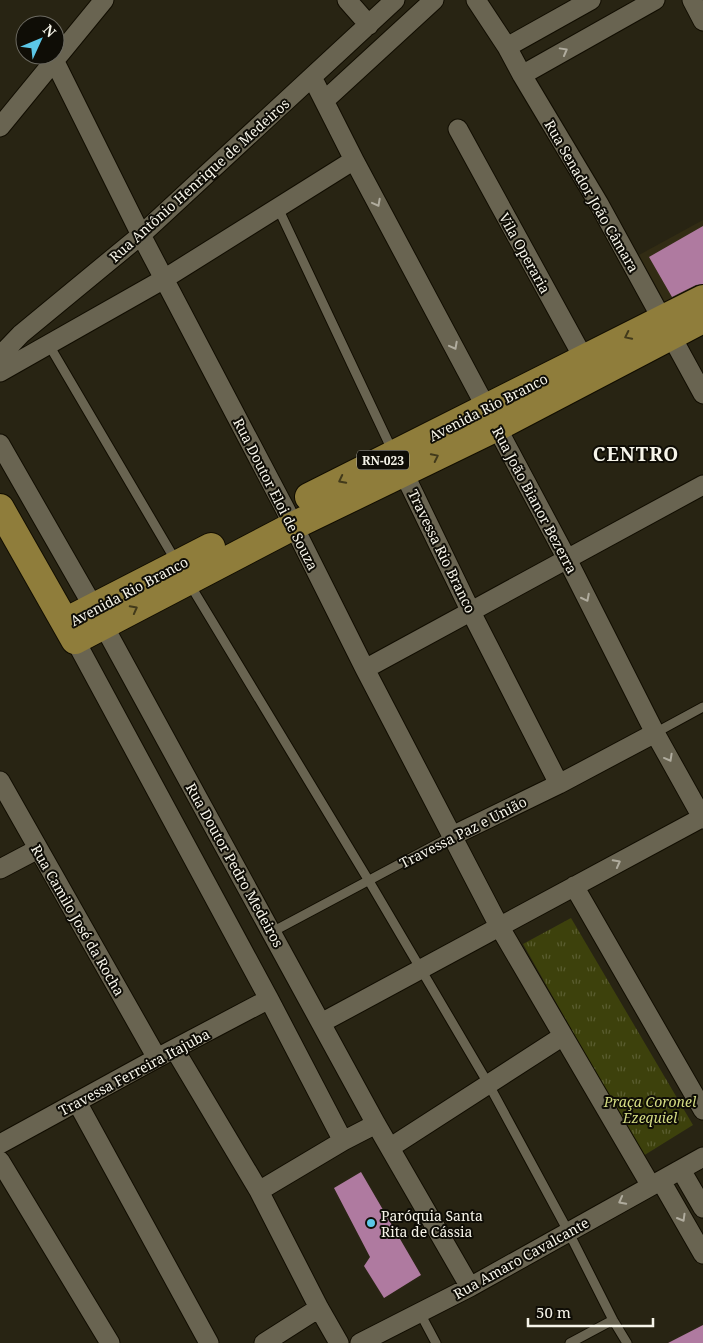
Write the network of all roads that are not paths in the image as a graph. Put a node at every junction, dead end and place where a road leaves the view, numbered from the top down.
1 (104, 0) edge
2 (347, 0) edge
3 (395, 0) edge
4 (434, 0) edge
5 (476, 0) edge
6 (591, 0) edge
7 (655, 0) edge
8 (692, 0) edge
9 (703, 21) edge
10 (369, 25) junction
11 (65, 47) edge
12 (507, 47) junction
13 (50, 65) edge
14 (56, 65) edge
15 (522, 75) junction
16 (312, 77) junction
17 (324, 101) junction
18 (0, 127) edge
19 (458, 129) dead end
20 (354, 160) junction
21 (278, 208) junction
22 (140, 235) junction
23 (164, 279) junction
24 (703, 299) edge
25 (703, 320) edge
26 (666, 328) junction
27 (49, 345) junction
28 (0, 356) edge
29 (589, 367) junction
30 (0, 372) edge
31 (701, 386) edge
32 (492, 417) junction
33 (0, 444) edge
34 (399, 463) junction
35 (703, 485) edge
36 (0, 508) edge
37 (289, 518) junction
38 (567, 559) junction
39 (183, 572) junction
40 (471, 612) junction
41 (99, 617) junction
42 (70, 631) junction
43 (365, 669) junction
44 (703, 707) edge
45 (655, 733) junction
46 (0, 781) edge
47 (559, 784) junction
48 (703, 818) edge
49 (452, 836) junction
50 (38, 849) junction
51 (0, 869) edge
52 (369, 881) junction
53 (574, 886) junction
54 (499, 926) junction
55 (272, 932) junction
56 (420, 969) junction
57 (269, 999) junction
58 (321, 1023) junction
59 (563, 1036) junction
60 (175, 1050) junction
61 (157, 1058) junction
62 (488, 1085) junction
63 (77, 1102) junction
64 (703, 1110) edge
65 (376, 1124) junction
66 (343, 1141) junction
67 (0, 1144) edge
68 (391, 1147) junction
69 (703, 1157) edge
70 (0, 1161) edge
71 (681, 1170) junction
72 (656, 1184) junction
73 (259, 1191) junction
74 (703, 1208) edge
75 (568, 1231) junction
76 (703, 1254) edge
77 (470, 1287) junction
78 (319, 1308) junction
79 (420, 1313) junction
80 (614, 1320) junction
81 (110, 1343) edge
82 (209, 1343) edge
83 (264, 1343) edge
84 (339, 1343) edge
85 (360, 1343) edge
86 (436, 1343) edge
87 (570, 1343) edge
88 (627, 1343) edge

1 - 11 street
2 - 10 street
3 - 10 street, Rua Antônio Henrique de Medeiros
4 - 17 street
5 - 12 street, Rua Senador João Câmara
6 - 12 street
15 -> 7 street
8 - 9 street
10 - 16 street, Rua Antônio Henrique de Medeiros
12 - 15 street, Rua Senador João Câmara
13 - 18 street
14 - 22 street, Rua Doutor Eloi de Souza
15 - 26 street, Rua Senador João Câmara
16 - 17 street, Rua João Bianor Bezerra
16 - 22 street, Rua Antônio Henrique de Medeiros
17 - 20 street, Rua João Bianor Bezerra
19 - 29 street, Vila Operaria
20 - 21 street
20 -> 32 street, Rua João Bianor Bezerra
21 - 23 street
21 - 34 lane, Travessa Rio Branco
22 - 23 street, Rua Doutor Eloi de Souza
22 - 28 street, Rua Antônio Henrique de Medeiros
23 - 27 street
23 - 37 street, Rua Doutor Eloi de Souza
24 - 26 main road, Avenida Rio Branco / RN-023
25 - 26 main road, Avenida Rio Branco / RN-023
26 - 29 main road, Avenida Rio Branco / RN-023
26 - 31 street, Rua Senador João Câmara
27 - 30 street
27 - 39 lane
29 - 32 main road, Avenida Rio Branco / RN-023
32 - 34 main road, Avenida Rio Branco / RN-023
32 - 38 street, Rua João Bianor Bezerra
33 - 41 street, Rua Doutor Pedro Medeiros
34 - 37 main road, Avenida Rio Branco / RN-023
34 - 40 street, Travessa Rio Branco
35 - 38 street
36 - 42 main road
37 - 39 main road, Avenida Rio Branco / RN-023
37 - 43 street, Rua Doutor Eloi de Souza
38 - 40 street
38 -> 45 street, Rua João Bianor Bezerra
39 - 41 main road, Avenida Rio Branco / RN-023
39 - 52 lane
40 - 43 street
40 - 47 street, Travessa Rio Branco
41 - 42 main road, Avenida Rio Branco / RN-023
41 - 55 street, Rua Doutor Pedro Medeiros
42 - 57 street
43 - 49 street, Rua Doutor Eloi de Souza
44 - 45 lane
45 - 47 street, Travessa Paz e União
45 -> 48 street, Rua João Bianor Bezerra
46 - 50 street, Rua Camilo José da Rocha
47 - 49 street, Travessa Paz e União
53 -> 48 street
49 - 52 lane, Travessa Paz e União
49 - 54 street, Rua Doutor Eloi de Souza
50 - 51 street
50 - 61 street, Rua Camilo José da Rocha
52 - 55 lane, Travessa Paz e União
52 - 56 lane
53 - 54 street
53 - 64 street
54 - 56 street
54 - 59 street, Rua Doutor Eloi de Souza
55 - 58 street, Rua Doutor Pedro Medeiros
56 - 58 street
56 - 62 lane
57 - 60 street, Travessa Ferreira Itajuba
57 - 66 street
58 - 65 street, Rua Doutor Pedro Medeiros
59 - 62 street
59 - 72 street, Rua Doutor Eloi de Souza
60 - 61 street, Travessa Ferreira Itajuba
60 - 73 street
61 - 63 street, Travessa Ferreira Itajuba
62 - 68 street
62 - 75 lane
63 - 67 street, Travessa Ferreira Itajuba
63 - 82 street
65 - 66 street
65 - 68 street, Rua Doutor Pedro Medeiros
66 - 73 street
68 - 77 street, Rua Doutor Pedro Medeiros
69 - 71 street, Rua Amaro Cavalcante
70 - 81 street
71 - 72 street, Rua Amaro Cavalcante
71 - 74 street
72 -> 75 street, Rua Amaro Cavalcante
72 -> 76 street, Rua Doutor Eloi de Souza
73 - 78 street
75 - 77 street, Rua Amaro Cavalcante
75 - 80 lane
77 - 79 street, Rua Amaro Cavalcante
78 - 83 street
78 - 84 street
79 - 85 street, Rua Amaro Cavalcante
79 - 86 lane
80 - 87 lane
80 - 88 lane

